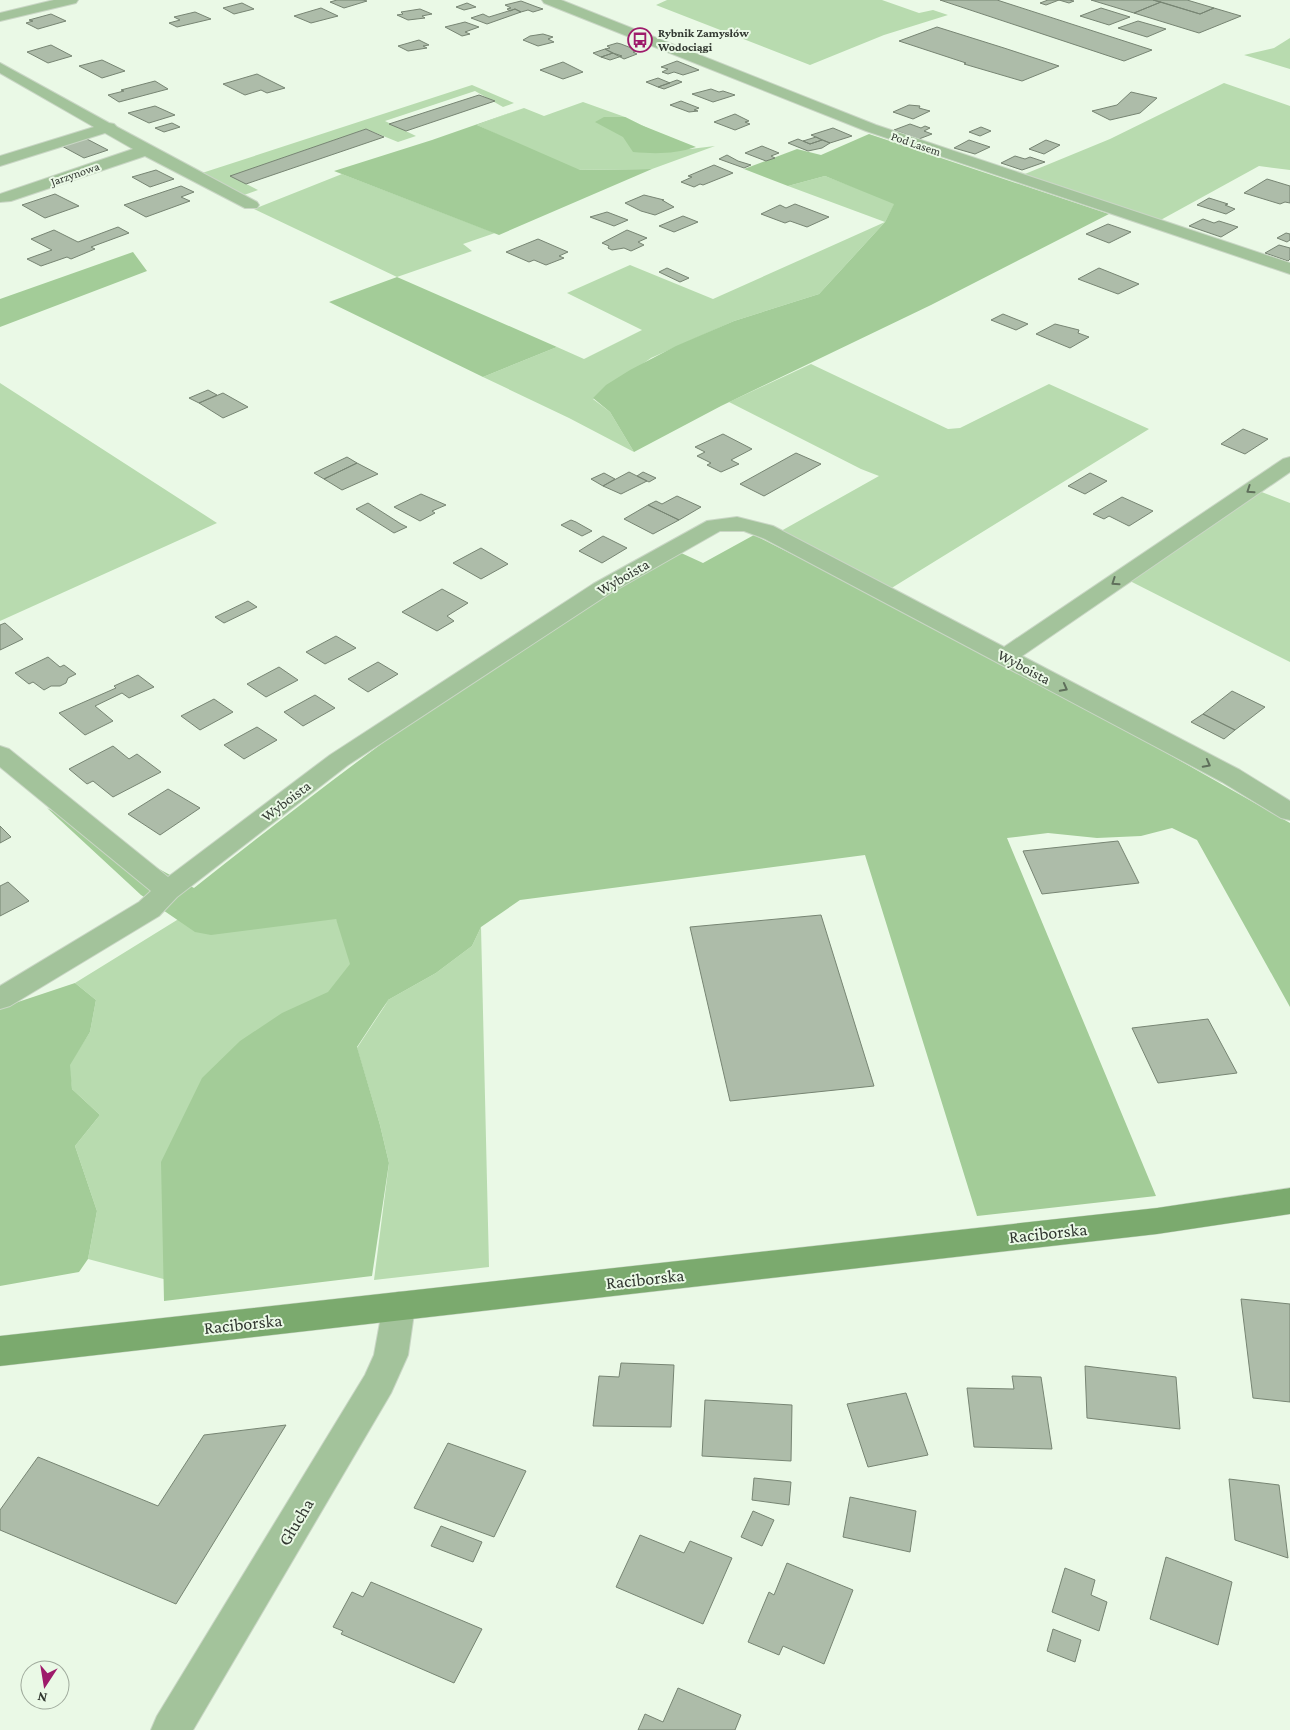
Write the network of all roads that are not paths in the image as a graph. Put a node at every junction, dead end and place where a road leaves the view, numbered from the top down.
1 (71, 0) edge
2 (549, 0) edge
3 (0, 17) edge
4 (0, 67) edge
5 (108, 127) junction
6 (146, 150) junction
7 (0, 161) edge
8 (5, 198) dead end
9 (251, 205) dead end
10 (1290, 269) edge
11 (1290, 463) edge
12 (1005, 657) junction
13 (0, 754) edge
14 (1290, 812) edge
15 (168, 891) junction
16 (0, 999) edge
17 (1290, 1201) edge
18 (399, 1306) junction
19 (0, 1351) edge
20 (171, 1730) edge

1 - 3 street
2 - 10 street, Pod Lasem
4 - 5 street
5 - 6 street
5 - 7 street
6 - 8 street, Jarzynowa
6 - 9 street
11 -> 12 street
12 -> 14 street, Wyboista
12 - 15 street, Wyboista
13 - 15 street
15 - 16 street, Wyboista
17 - 18 main road, Raciborska
18 - 19 main road, Raciborska
18 - 20 street, Głucha

